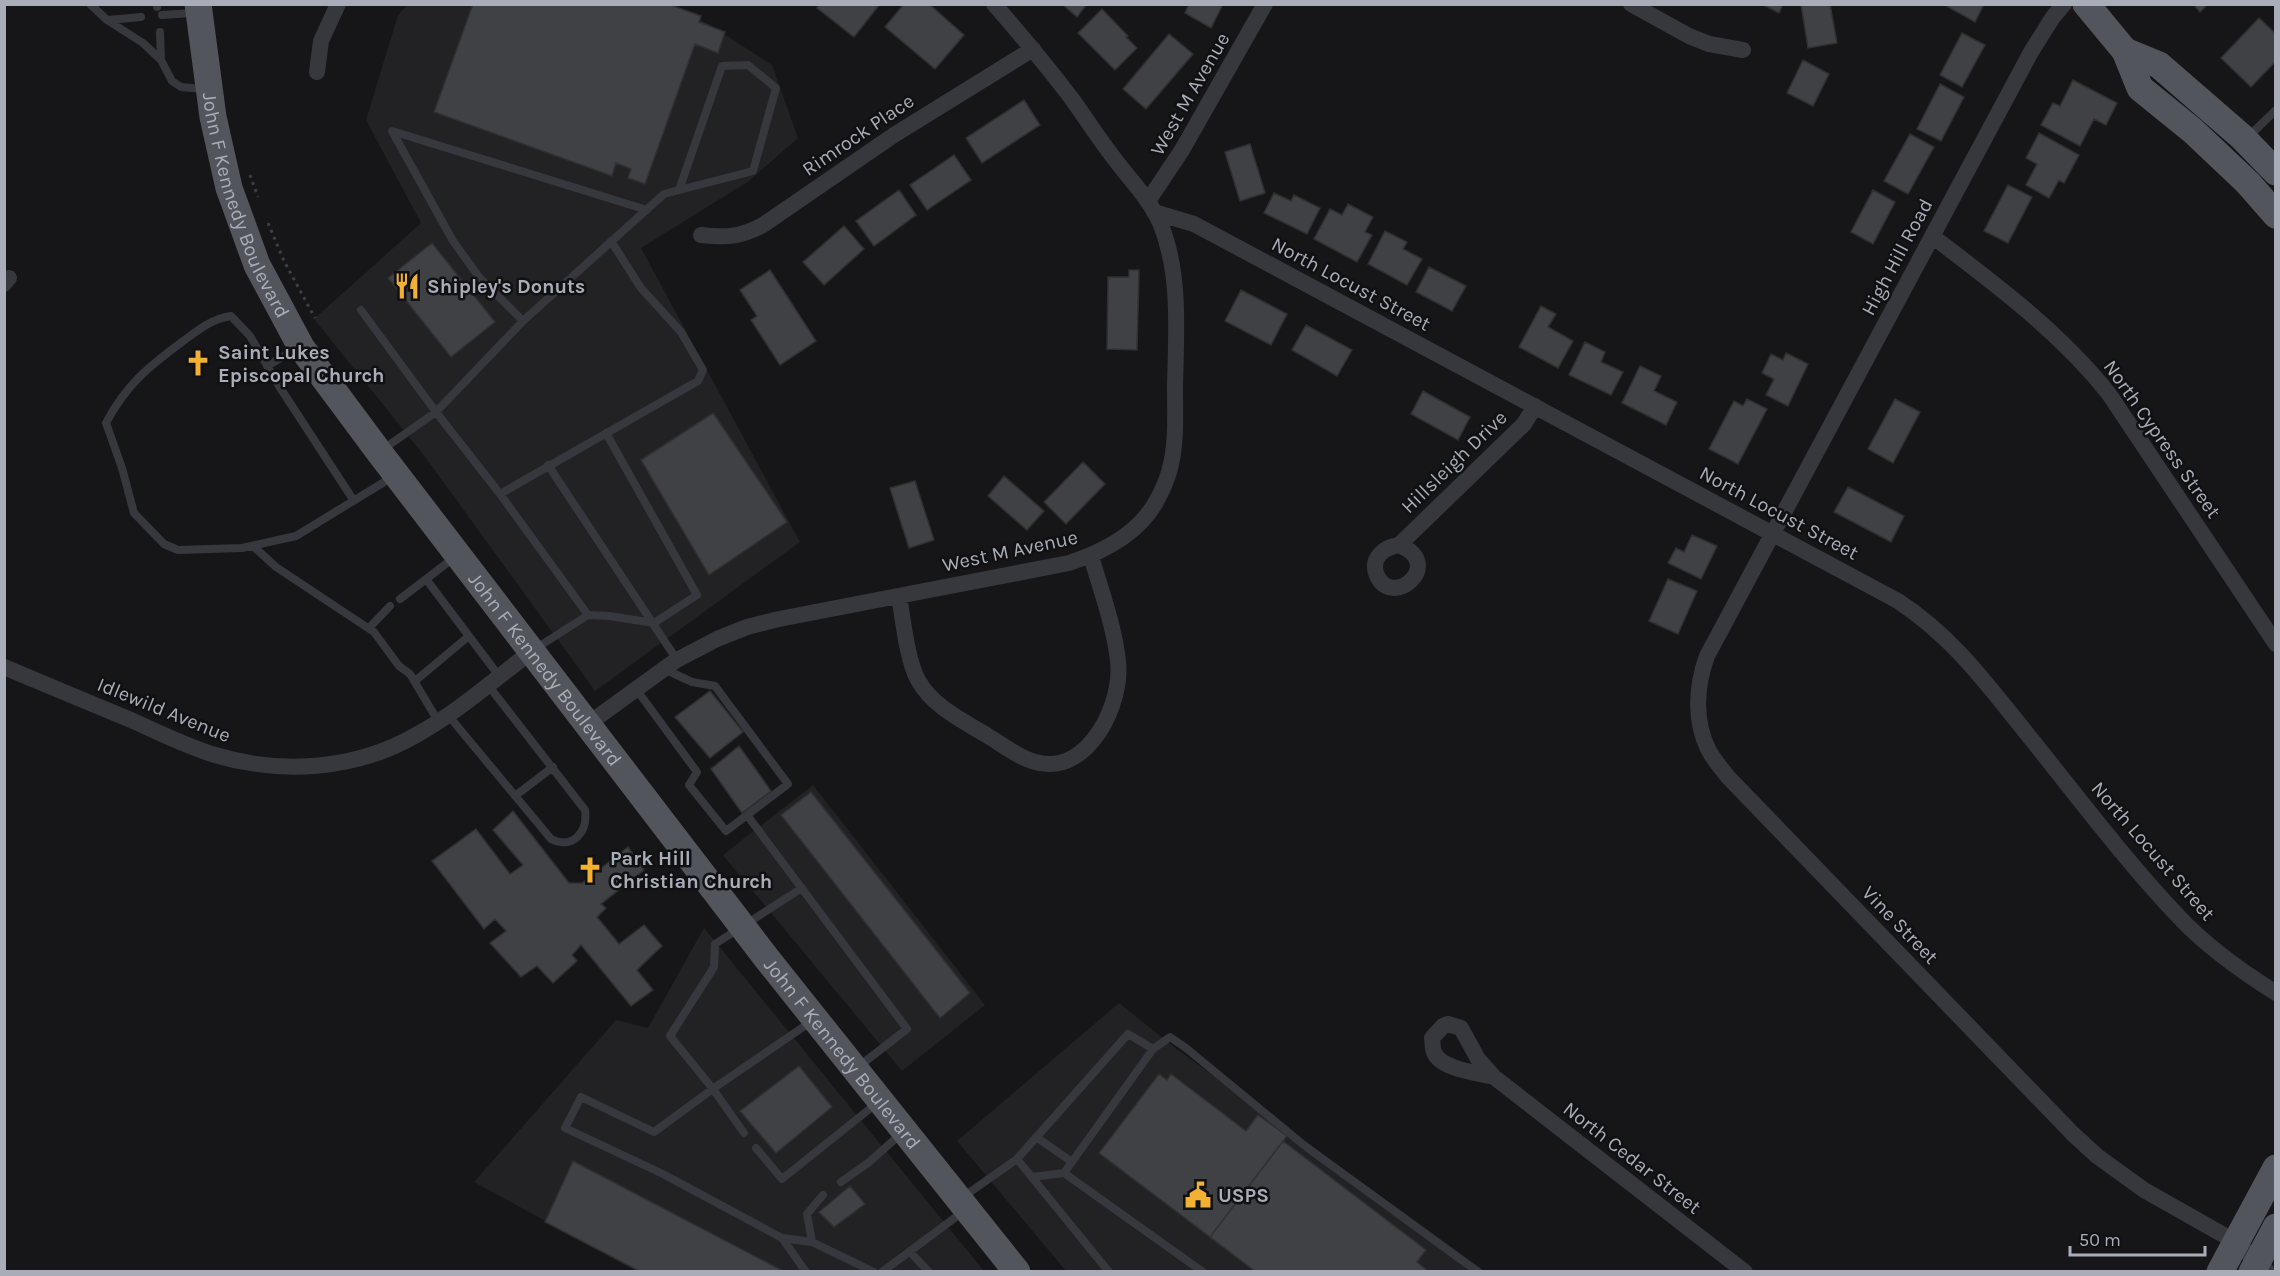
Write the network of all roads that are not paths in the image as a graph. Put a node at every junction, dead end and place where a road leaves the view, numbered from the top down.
1 (90, 4) edge
2 (338, 4) edge
3 (994, 4) edge
4 (1265, 4) edge
5 (1630, 4) edge
6 (2064, 4) edge
7 (2086, 4) edge
8 (199, 9) edge
9 (162, 15) dead end
10 (141, 17) dead end
11 (107, 20) junction
12 (160, 32) dead end
13 (1033, 49) junction
14 (1743, 50) dead end
15 (2125, 51) junction
16 (161, 60) junction
17 (317, 72) dead end
18 (208, 90) junction
19 (2276, 110) edge
20 (2245, 140) junction
21 (2276, 172) edge
22 (679, 190) junction
23 (1151, 207) junction
24 (647, 210) junction
25 (2276, 215) edge
26 (702, 235) dead end
27 (1932, 236) junction
28 (611, 241) junction
29 (360, 310) dead end
30 (523, 321) junction
31 (301, 347) junction
32 (267, 366) junction
33 (1535, 406) junction
34 (436, 412) junction
35 (606, 433) junction
36 (379, 452) junction
37 (548, 465) junction
38 (397, 475) junction
39 (500, 494) junction
40 (354, 501) junction
41 (1773, 533) junction
42 (1399, 545) dead end
43 (253, 546) junction
44 (458, 555) junction
45 (1091, 556) junction
46 (426, 579) junction
47 (899, 596) junction
48 (400, 599) dead end
49 (390, 606) dead end
50 (588, 615) junction
51 (654, 623) junction
52 (369, 628) junction
53 (470, 636) junction
54 (2276, 645) edge
55 (532, 651) junction
56 (671, 664) junction
57 (4, 667) edge
58 (493, 680) junction
59 (415, 681) junction
60 (636, 689) junction
61 (443, 718) junction
62 (588, 724) junction
63 (553, 767) junction
64 (515, 796) junction
65 (747, 815) junction
66 (802, 888) junction
67 (743, 927) junction
68 (2276, 993) edge
69 (816, 1018) junction
70 (1153, 1049) junction
71 (856, 1068) junction
72 (1494, 1077) dead end
73 (713, 1089) junction
74 (881, 1100) junction
75 (905, 1130) junction
76 (744, 1133) dead end
77 (1036, 1137) junction
78 (756, 1148) dead end
79 (1017, 1159) junction
80 (1072, 1162) junction
81 (2276, 1168) edge
82 (1064, 1173) junction
83 (1032, 1177) junction
84 (841, 1182) dead end
85 (823, 1195) dead end
86 (964, 1204) junction
87 (2276, 1227) edge
88 (782, 1238) junction
89 (812, 1242) junction
90 (2236, 1242) junction
91 (910, 1252) junction
92 (2259, 1268) edge
93 (806, 1272) edge
94 (874, 1272) edge
95 (882, 1272) edge
96 (928, 1272) edge
97 (1017, 1272) edge
98 (1109, 1272) edge
99 (1203, 1272) edge
100 (1478, 1272) edge
101 (1745, 1272) edge
102 (2220, 1272) edge

1 - 11 lane
2 - 17 street
3 - 13 street
4 - 23 street, West M Avenue
5 - 14 street
6 - 27 street, High Hill Road
7 - 15 main road
8 - 9 lane
8 - 18 main road, John F Kennedy Boulevard
10 - 11 lane
11 - 16 lane
12 - 16 lane
13 - 23 street
13 - 26 street, Rimrock Place
15 - 20 main road
15 - 25 main road
16 - 18 lane
18 - 31 main road, John F Kennedy Boulevard
19 - 20 lane
20 - 21 main road
22 - 22 lane
22 - 24 lane
23 - 33 street, North Locust Street
23 - 45 street, West M Avenue
24 - 28 lane
24 - 30 lane
27 - 41 street, High Hill Road
27 - 54 street, North Cypress Street
28 - 30 lane
28 - 35 lane
29 - 34 lane
30 - 34 lane
31 - 32 lane
31 - 36 main road, John F Kennedy Boulevard
32 - 40 lane
32 - 43 lane
33 - 41 street, North Locust Street
33 - 42 street, Hillsleigh Drive
34 - 36 lane
34 - 39 lane
35 - 37 lane
35 - 51 lane
36 - 38 main road, John F Kennedy Boulevard
37 - 39 lane
37 - 51 lane
38 - 40 lane
38 - 44 main road, John F Kennedy Boulevard
39 - 50 lane
40 - 43 lane
41 - 68 street, North Locust Street
41 - 90 street, Vine Street
43 - 52 lane
44 - 46 lane
44 - 55 main road, John F Kennedy Boulevard
45 - 47 street, West M Avenue
45 - 47 street
46 - 48 lane
46 - 53 lane
47 - 56 street, West M Avenue
49 - 52 lane
50 - 51 lane
50 - 55 lane
51 - 56 lane
52 - 59 lane
53 - 58 lane
53 - 59 lane
55 - 58 street, Idlewild Avenue
55 - 62 main road, John F Kennedy Boulevard
56 - 60 street, West M Avenue
56 - 65 lane
57 - 61 street, Idlewild Avenue
58 - 61 street, Idlewild Avenue
58 - 63 lane
59 - 61 lane
60 - 62 street, West M Avenue
60 - 65 lane
61 - 64 lane
62 - 67 main road, John F Kennedy Boulevard
63 - 64 lane
63 - 64 lane
65 - 66 lane
66 - 67 lane
66 - 71 lane
67 - 69 main road, John F Kennedy Boulevard
67 - 73 lane
69 - 71 main road, John F Kennedy Boulevard
69 - 73 lane
70 - 77 lane
70 - 80 lane
70 - 100 lane
71 - 74 main road, John F Kennedy Boulevard
72 - 101 street, North Cedar Street
73 - 76 lane
73 - 88 lane
74 - 75 main road, John F Kennedy Boulevard
74 - 78 lane
75 - 84 lane
75 - 86 main road, John F Kennedy Boulevard
77 - 79 lane
77 - 80 lane
79 - 83 lane
79 - 86 lane
80 - 82 lane
81 - 90 main road
82 - 83 lane
82 - 99 lane
83 - 98 lane
85 - 89 lane
86 - 91 lane
86 - 97 main road, John F Kennedy Boulevard
87 - 92 main road
88 - 89 lane
88 - 93 lane
89 - 94 lane
90 - 92 street, Vine Street
90 - 102 main road
91 - 95 lane
91 - 96 lane

